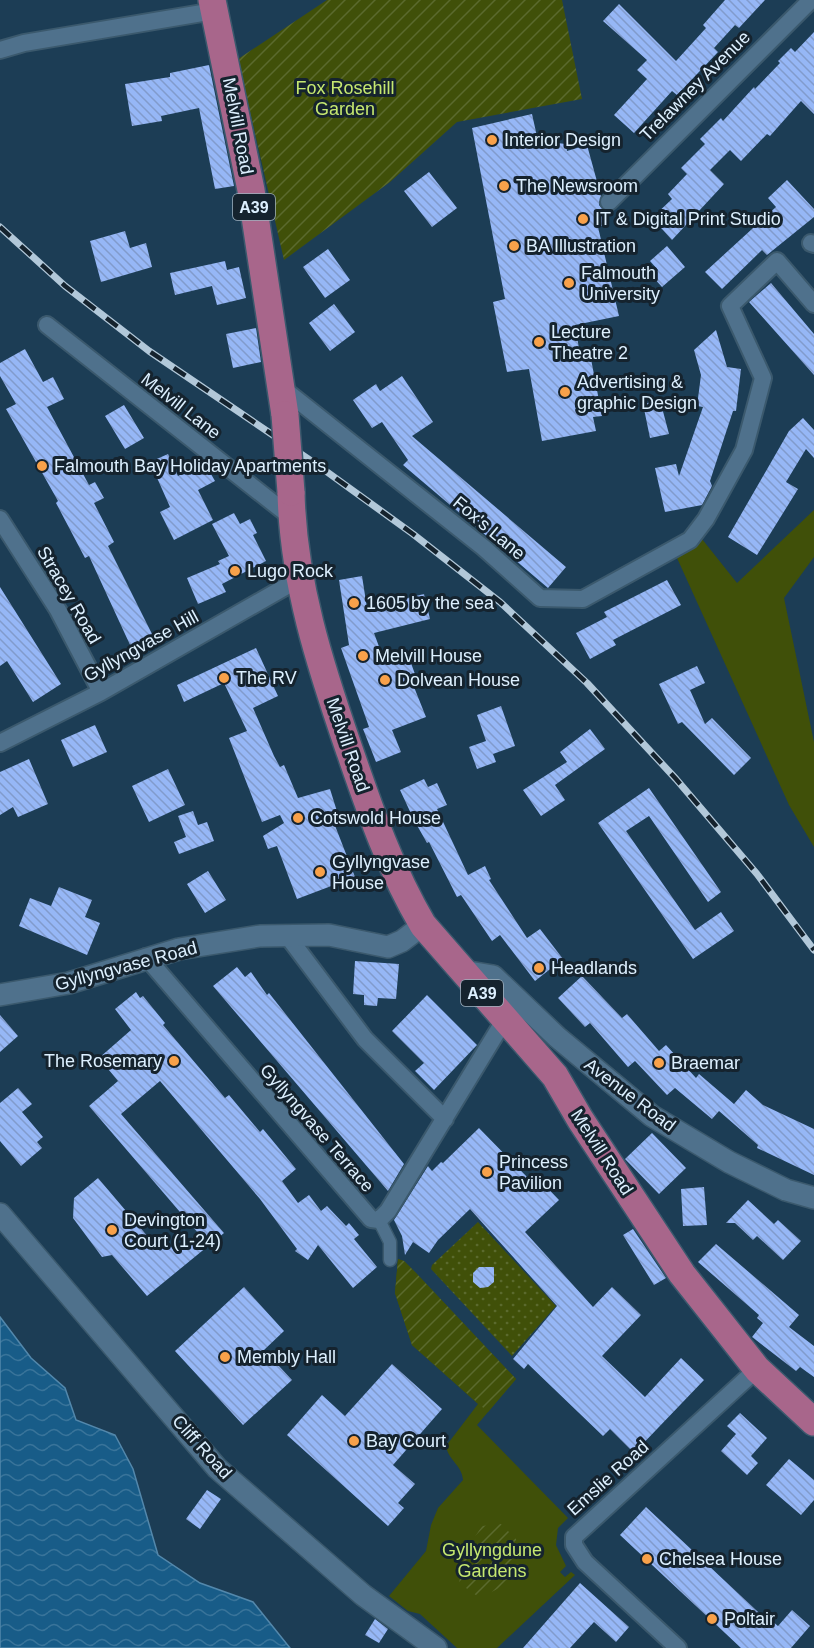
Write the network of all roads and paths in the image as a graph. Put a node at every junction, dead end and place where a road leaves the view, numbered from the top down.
1 (811, 0) edge
2 (213, 6) edge
3 (0, 50) edge
4 (609, 202) dead end
5 (814, 304) edge
6 (47, 326) dead end
7 (281, 387) junction
8 (291, 505) junction
9 (0, 519) edge
10 (299, 579) junction
11 (101, 692) junction
12 (0, 743) edge
13 (423, 925) junction
14 (286, 934) junction
15 (146, 957) junction
16 (463, 971) junction
17 (0, 995) edge
18 (505, 1019) junction
19 (445, 1119) junction
20 (814, 1198) edge
21 (0, 1214) edge
22 (379, 1220) junction
23 (390, 1260) dead end
24 (756, 1369) junction
25 (814, 1422) edge
26 (436, 1648) edge
27 (678, 1648) edge

1 - 4 street, Trelawney Avenue
2 - 3 street
2 - 7 main road, Melvill Road / A39
5 - 7 street, Fox's Lane
6 - 8 street, Melvill Lane
7 - 8 main road, Melvill Road / A39, bridge
8 - 10 main road, Melvill Road / A39
9 - 11 street, Stracey Road
10 - 11 street, Gyllyngvase Hill
10 - 13 main road, Melvill Road / A39
11 - 12 street, Gyllyngvase Hill
13 - 14 street, Gyllyngvase Road
13 - 16 main road, Melvill Road / A39
14 - 15 street, Gyllyngvase Road
14 - 19 street
15 - 17 street, Gyllyngvase Road
15 - 22 street, Gyllyngvase Terrace
16 - 18 main road, Melvill Road / A39
16 - 20 street, Avenue Road
18 - 19 street, Gyllyngvase Terrace
18 - 24 main road, Melvill Road / A39
19 - 22 street, Gyllyngvase Terrace
21 - 26 street, Cliff Road
22 - 23 street
24 - 25 main road, Melvill Road / A39
24 - 27 street, Emslie Road

